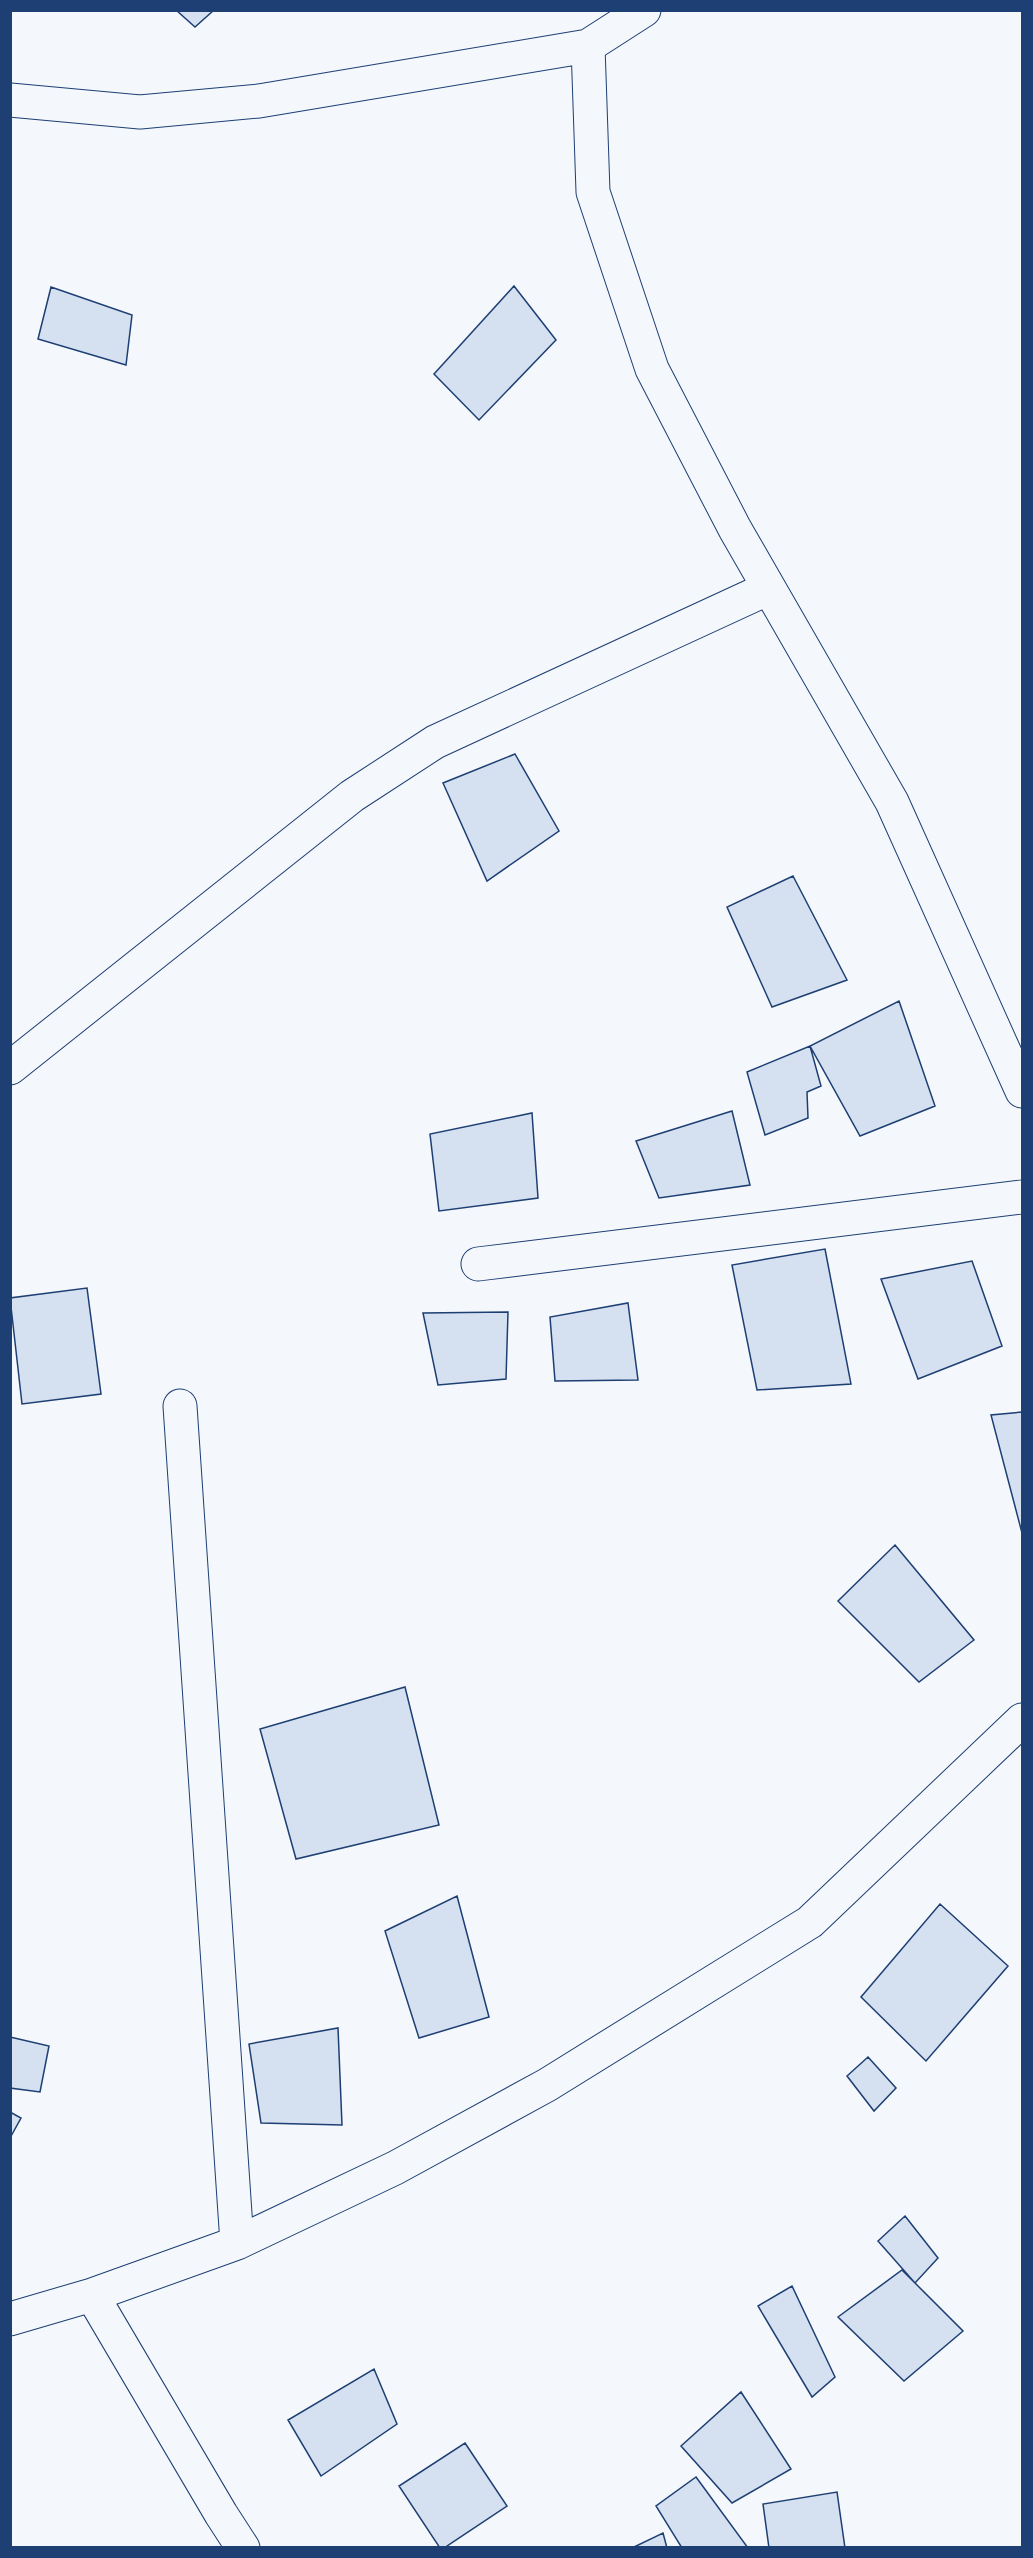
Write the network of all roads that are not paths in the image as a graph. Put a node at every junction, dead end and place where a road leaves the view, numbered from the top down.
1 (644, 10) edge
2 (588, 46) junction
3 (10, 100) edge
4 (769, 588) junction
5 (10, 1068) edge
6 (1023, 1091) edge
7 (1023, 1197) edge
8 (478, 1264) dead end
9 (180, 1406) dead end
10 (1023, 1720) edge
11 (237, 2243) junction
12 (92, 2295) junction
13 (10, 2319) edge
14 (243, 2547) edge

1 - 2 street
2 - 3 street
2 - 4 street
4 - 5 street
4 - 6 street
7 - 8 street
9 - 11 street
10 - 11 street
11 - 12 street
12 - 13 street
12 - 14 street

